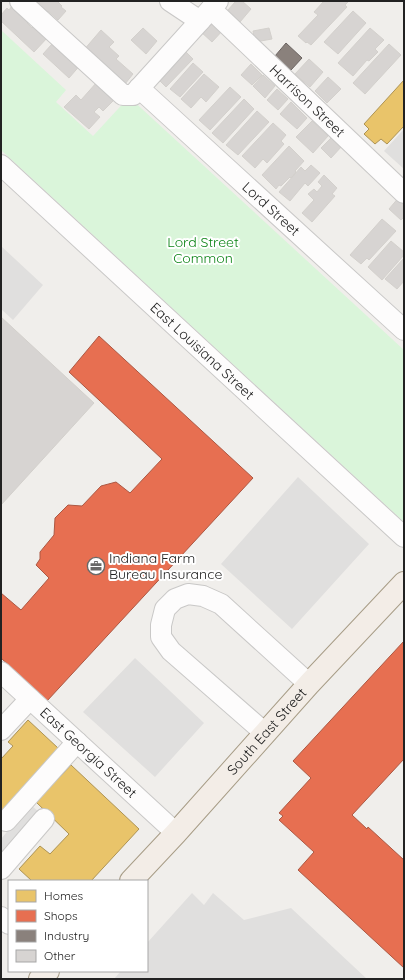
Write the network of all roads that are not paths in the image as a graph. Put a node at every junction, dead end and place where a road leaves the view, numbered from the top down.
1 (20, 1) edge
2 (170, 1) edge
3 (192, 1) edge
4 (210, 10) edge
5 (139, 88) junction
6 (1, 165) edge
7 (404, 193) edge
8 (404, 330) edge
9 (404, 537) edge
10 (404, 582) edge
11 (1, 672) edge
12 (309, 684) junction
13 (30, 699) junction
14 (1, 730) edge
15 (265, 732) junction
16 (77, 742) junction
17 (44, 819) dead end
18 (6, 821) dead end
19 (176, 833) junction
20 (1, 869) edge
21 (12, 880) edge
22 (132, 880) edge

1 - 5 street
2 - 4 street
3 - 4 street
4 - 5 street
4 - 7 street, Harrison Street
5 - 8 street, Lord Street
6 - 9 street, East Louisiana Street
10 - 12 main road, South East Street
11 - 13 street, East Georgia Street
12 - 15 main road, South East Street
12 - 15 street
13 - 14 street
13 - 16 street, East Georgia Street
15 - 19 main road, South East Street
16 - 18 street
16 - 19 street, East Georgia Street
17 - 20 street
19 - 22 main road, South East Street
20 - 21 street

